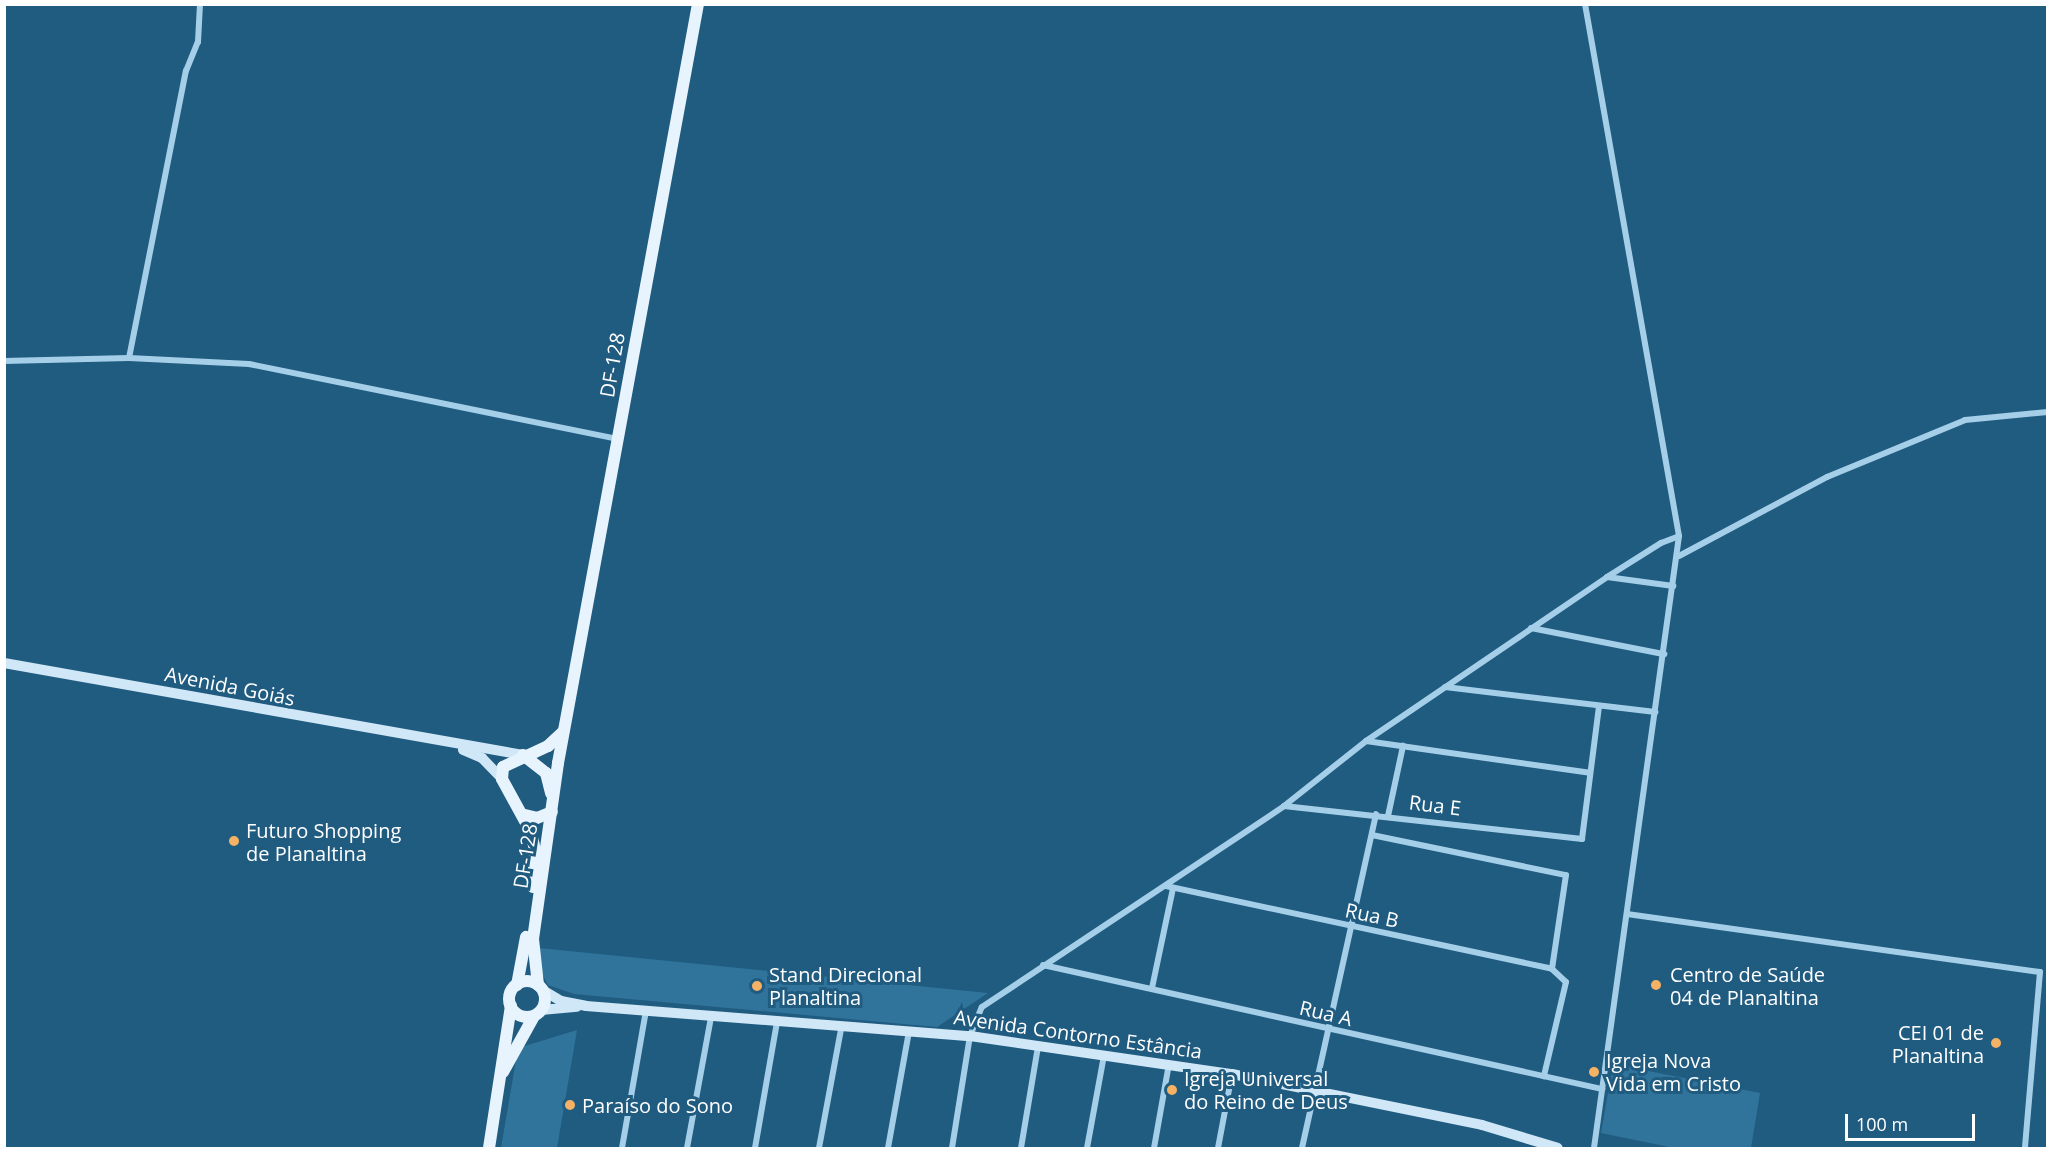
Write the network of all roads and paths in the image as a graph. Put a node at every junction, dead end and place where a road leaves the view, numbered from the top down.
1 (200, 4) edge
2 (698, 4) edge
3 (1585, 4) edge
4 (129, 358) junction
5 (4, 360) edge
6 (2048, 412) edge
7 (618, 439) junction
8 (1679, 536) junction
9 (1679, 556) junction
10 (1607, 577) junction
11 (1673, 586) junction
12 (1531, 628) junction
13 (1664, 654) junction
14 (4, 663) edge
15 (1445, 687) junction
16 (1599, 706) junction
17 (1656, 712) junction
18 (563, 732) junction
19 (1366, 741) junction
20 (449, 745) junction
21 (1403, 746) junction
22 (523, 755) junction
23 (1590, 773) junction
24 (502, 779) junction
25 (1284, 806) junction
26 (552, 808) junction
27 (1376, 814) junction
28 (525, 815) junction
29 (1388, 816) junction
30 (1372, 835) junction
31 (1170, 887) junction
32 (1627, 914) junction
33 (1349, 928) junction
34 (1043, 965) junction
35 (1552, 969) junction
36 (2044, 972) edge
37 (517, 985) junction
38 (540, 987) junction
39 (1152, 988) junction
40 (511, 1005) junction
41 (586, 1006) junction
42 (646, 1010) junction
43 (537, 1013) junction
44 (711, 1017) junction
45 (777, 1023) junction
46 (841, 1029) junction
47 (909, 1031) junction
48 (1326, 1031) junction
49 (970, 1036) junction
50 (1038, 1044) junction
51 (1104, 1054) junction
52 (1169, 1064) junction
53 (503, 1072) junction
54 (1232, 1074) junction
55 (1544, 1076) junction
56 (1602, 1089) junction
57 (1313, 1091) junction
58 (489, 1149) edge
59 (622, 1149) edge
60 (687, 1149) edge
61 (755, 1149) edge
62 (819, 1149) edge
63 (888, 1149) edge
64 (952, 1149) edge
65 (1021, 1149) edge
66 (1087, 1149) edge
67 (1154, 1149) edge
68 (1218, 1149) edge
69 (1302, 1149) edge
70 (1558, 1149) edge
71 (1594, 1149) edge
72 (2025, 1149) edge

1 - 4 street
2 - 7 main road, DF-128 / DF-128
3 - 8 street
4 - 5 street
4 - 7 street
6 - 9 street
7 - 18 main road, DF-128 / DF-128
8 - 9 street
8 - 10 street
9 - 11 street
10 - 11 street
10 - 12 street
11 - 13 street
12 - 13 street
12 - 15 street
13 - 17 street
14 - 20 street, Avenida Goiás
15 - 16 street
15 - 19 street
16 - 17 street
16 - 23 street
17 - 32 street
18 - 22 main road
18 - 26 main road, DF-128 / DF-128
19 - 21 street
19 - 25 street
20 - 22 street, Avenida Goiás
20 - 24 street, Avenida Goiás
21 - 23 street
21 - 29 street
22 - 24 main road
22 - 26 main road
23 - 29 street, Rua E
24 - 28 main road, DF-128
25 - 27 street, Rua E
25 - 31 street
26 - 28 main road
26 - 38 main road, DF-128 / DF-128
27 - 29 street, Rua E
27 - 30 street
28 - 37 main road, DF-128 / DF-128
30 - 33 street
30 - 35 street
31 - 33 street, Rua B
31 - 34 street
31 - 39 street
32 - 36 street
32 - 56 street
33 - 35 street, Rua B
33 - 48 street
34 - 39 street, Rua A
34 - 49 street
35 - 55 street
36 - 72 street
37 - 38 main road
37 - 40 main road, DF-128
38 - 41 street, Avenida Contorno Estância
38 - 43 main road, DF-128
39 - 48 street, Rua A
40 - 43 main road
40 - 53 main road, DF-128
41 - 42 street, Avenida Contorno Estância
41 - 43 street, Avenida Contorno Estância
42 - 44 street, Avenida Contorno Estância
42 - 59 street
43 - 53 main road, DF-128
44 - 45 street, Avenida Contorno Estância
44 - 60 street
45 - 46 street, Avenida Contorno Estância
45 - 61 street
46 - 47 street, Avenida Contorno Estância
46 - 62 street
47 - 49 street, Avenida Contorno Estância
47 - 63 street
48 - 55 street, Rua A
48 - 57 street
49 - 50 street, Avenida Contorno Estância
49 - 64 street
50 - 51 street, Avenida Contorno Estância
50 - 65 street
51 - 52 street, Avenida Contorno Estância
51 - 66 street
52 - 54 street, Avenida Contorno Estância
52 - 67 street
53 - 58 main road, DF-128
54 - 57 street, Avenida Contorno Estância
54 - 68 street
55 - 56 street, Rua A
56 - 71 street
57 - 69 street
57 - 70 street, Avenida Contorno Estância

